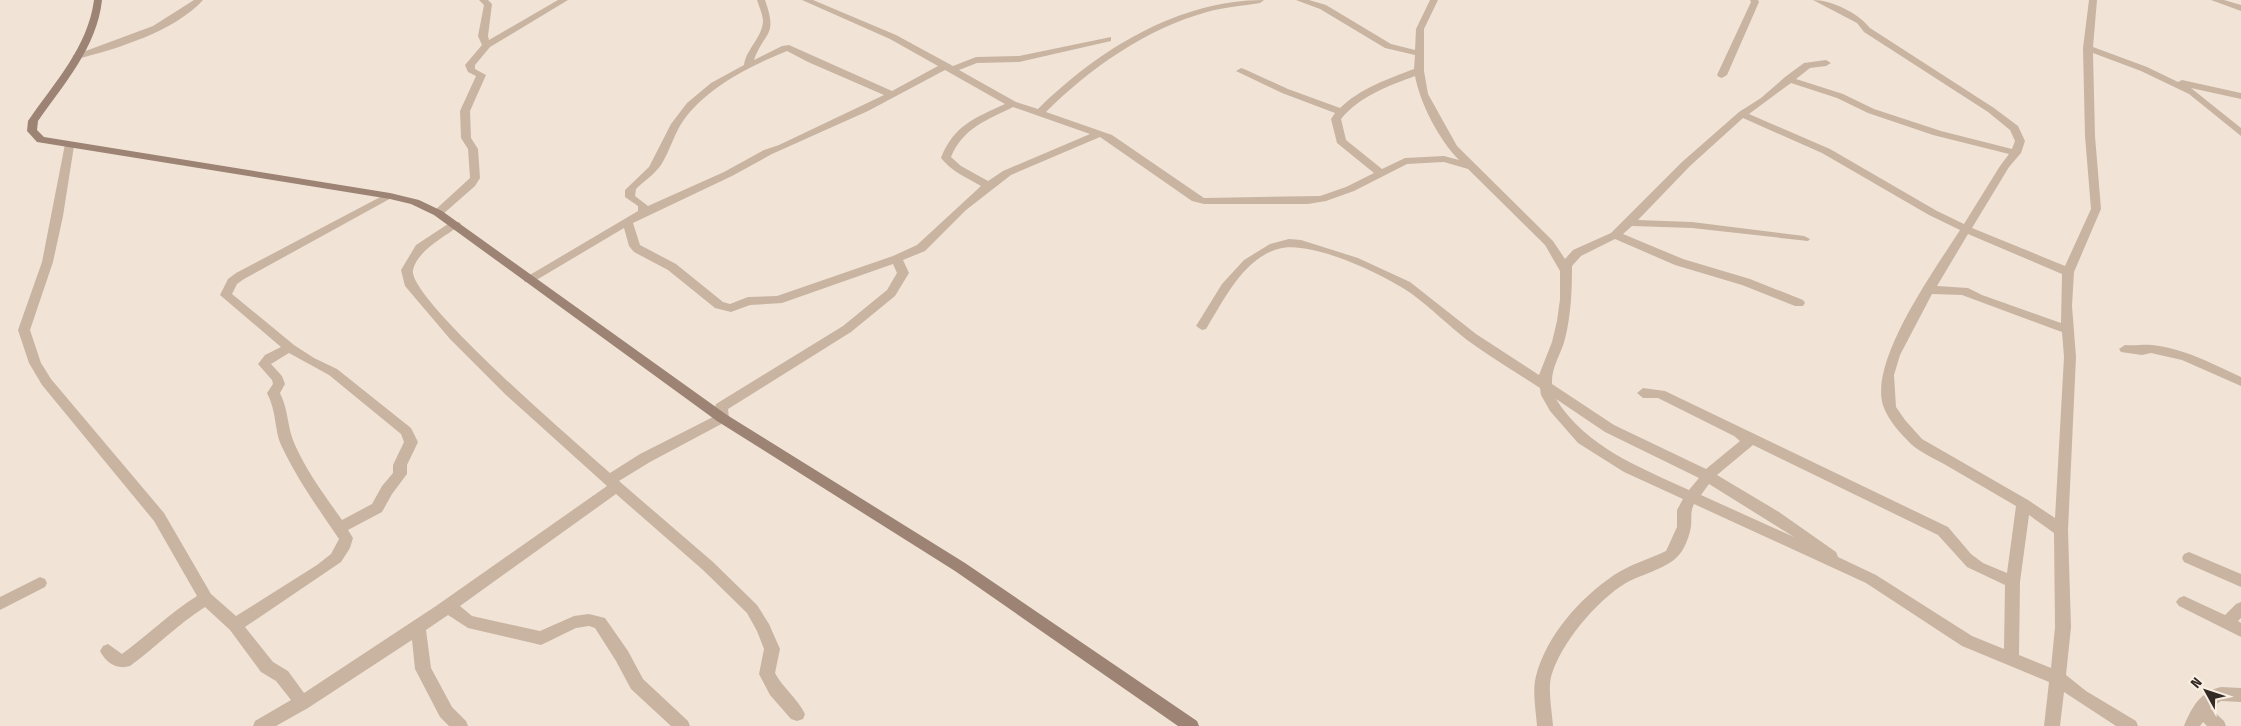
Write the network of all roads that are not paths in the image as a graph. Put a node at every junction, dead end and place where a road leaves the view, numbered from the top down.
1 (98, 0) edge
2 (199, 0) edge
3 (483, 0) edge
4 (564, 0) edge
5 (761, 0) edge
6 (806, 0) edge
7 (1260, 0) edge
8 (1300, 0) edge
9 (1434, 0) edge
10 (1754, 0) edge
11 (1816, 0) edge
12 (2093, 0) edge
13 (2215, 0) edge
14 (2241, 8) edge
15 (1108, 39) dead end
16 (487, 45) junction
17 (2088, 48) junction
18 (1418, 53) junction
19 (77, 56) junction
20 (1826, 63) dead end
21 (748, 67) junction
22 (948, 68) junction
23 (1241, 71) dead end
24 (1419, 71) junction
25 (1722, 75) dead end
26 (1788, 79) junction
27 (2172, 81) junction
28 (891, 94) junction
29 (2241, 96) edge
30 (1013, 104) junction
31 (1341, 112) junction
32 (1039, 114) junction
33 (1742, 114) junction
34 (2241, 133) edge
35 (1099, 134) junction
36 (69, 146) junction
37 (2016, 153) junction
38 (1470, 166) junction
39 (1382, 174) junction
40 (988, 186) junction
41 (390, 196) junction
42 (643, 212) junction
43 (438, 213) junction
44 (627, 221) junction
45 (1629, 223) junction
46 (455, 224) junction
47 (1966, 229) junction
48 (1615, 235) junction
49 (1804, 239) dead end
50 (897, 259) junction
51 (1565, 269) junction
52 (2068, 272) junction
53 (529, 279) junction
54 (1929, 290) junction
55 (1799, 304) dead end
56 (1202, 326) dead end
57 (2068, 330) junction
58 (290, 348) junction
59 (2125, 349) dead end
60 (2241, 382) edge
61 (1546, 386) junction
62 (1643, 393) dead end
63 (722, 418) junction
64 (1734, 430) junction
65 (1706, 476) junction
66 (613, 483) junction
67 (1691, 497) junction
68 (2023, 504) junction
69 (340, 528) junction
70 (2061, 530) junction
71 (2189, 558) dead end
72 (1849, 570) junction
73 (2241, 581) edge
74 (2013, 582) junction
75 (40, 583) dead end
76 (206, 598) junction
77 (2184, 602) dead end
78 (0, 604) edge
79 (448, 606) junction
80 (2241, 608) edge
81 (235, 626) junction
82 (418, 626) junction
83 (2234, 626) edge
84 (108, 651) dead end
85 (2011, 659) junction
86 (2058, 678) junction
87 (2241, 695) edge
88 (302, 702) junction
89 (2201, 710) junction
90 (797, 714) dead end
91 (261, 726) edge
92 (460, 726) edge
93 (682, 726) edge
94 (1191, 726) edge
95 (1545, 726) edge
96 (2052, 726) edge
97 (2130, 726) edge
98 (2192, 726) edge
99 (2218, 726) edge

1 - 19 main road
2 - 19 street
3 - 16 street
4 - 16 street
5 - 21 street
6 - 22 street
7 - 32 street
8 - 18 street
9 - 18 street
10 - 25 street
11 - 37 street
12 - 17 street
13 - 14 street
15 - 22 street
16 - 43 street
17 - 27 street
17 - 52 street
18 - 24 street
19 - 36 main road
20 - 26 street
21 - 28 street
21 - 42 street
22 - 28 street
22 - 30 street
23 - 31 street
24 - 31 street
24 - 38 street
26 - 33 street
26 - 37 street
27 - 29 street
27 - 34 street
28 - 42 street
30 - 32 street
30 - 40 street
31 - 39 street
32 - 35 street
33 - 45 street
33 - 47 street
35 - 39 street
35 - 40 street
36 - 41 main road
36 - 76 street
37 - 47 street
38 - 39 street
38 - 51 street
40 - 50 street
41 - 43 main road
41 - 58 street
42 - 44 street
43 - 46 main road
44 - 50 street
44 - 53 street
45 - 48 street
45 - 49 street
46 - 53 main road
46 - 66 street
47 - 52 street
47 - 54 street
48 - 51 street
48 - 55 street
50 - 63 street
51 - 61 street
52 - 57 street
53 - 63 main road
54 - 57 street
54 - 68 street
56 - 61 street
57 - 70 street
58 - 69 street
58 - 69 street
59 - 60 street
61 - 65 street
61 - 67 street
62 - 64 street
63 - 66 street
63 - 94 main road
64 - 65 street
64 - 74 street
65 - 67 street
65 - 72 street
66 - 79 street
66 - 90 street
67 - 72 street
67 - 95 street
68 - 70 street
68 - 74 street
69 - 81 street
70 - 86 street
71 - 73 street
72 - 85 street
74 - 85 street
75 - 78 street
76 - 81 street
76 - 84 street
77 - 83 street
79 - 82 street
79 - 93 street
80 - 83 street
81 - 88 street
82 - 88 street
82 - 92 street
85 - 86 street
86 - 96 street
86 - 97 street
87 - 89 street
88 - 91 street
89 - 98 street
89 - 99 street

